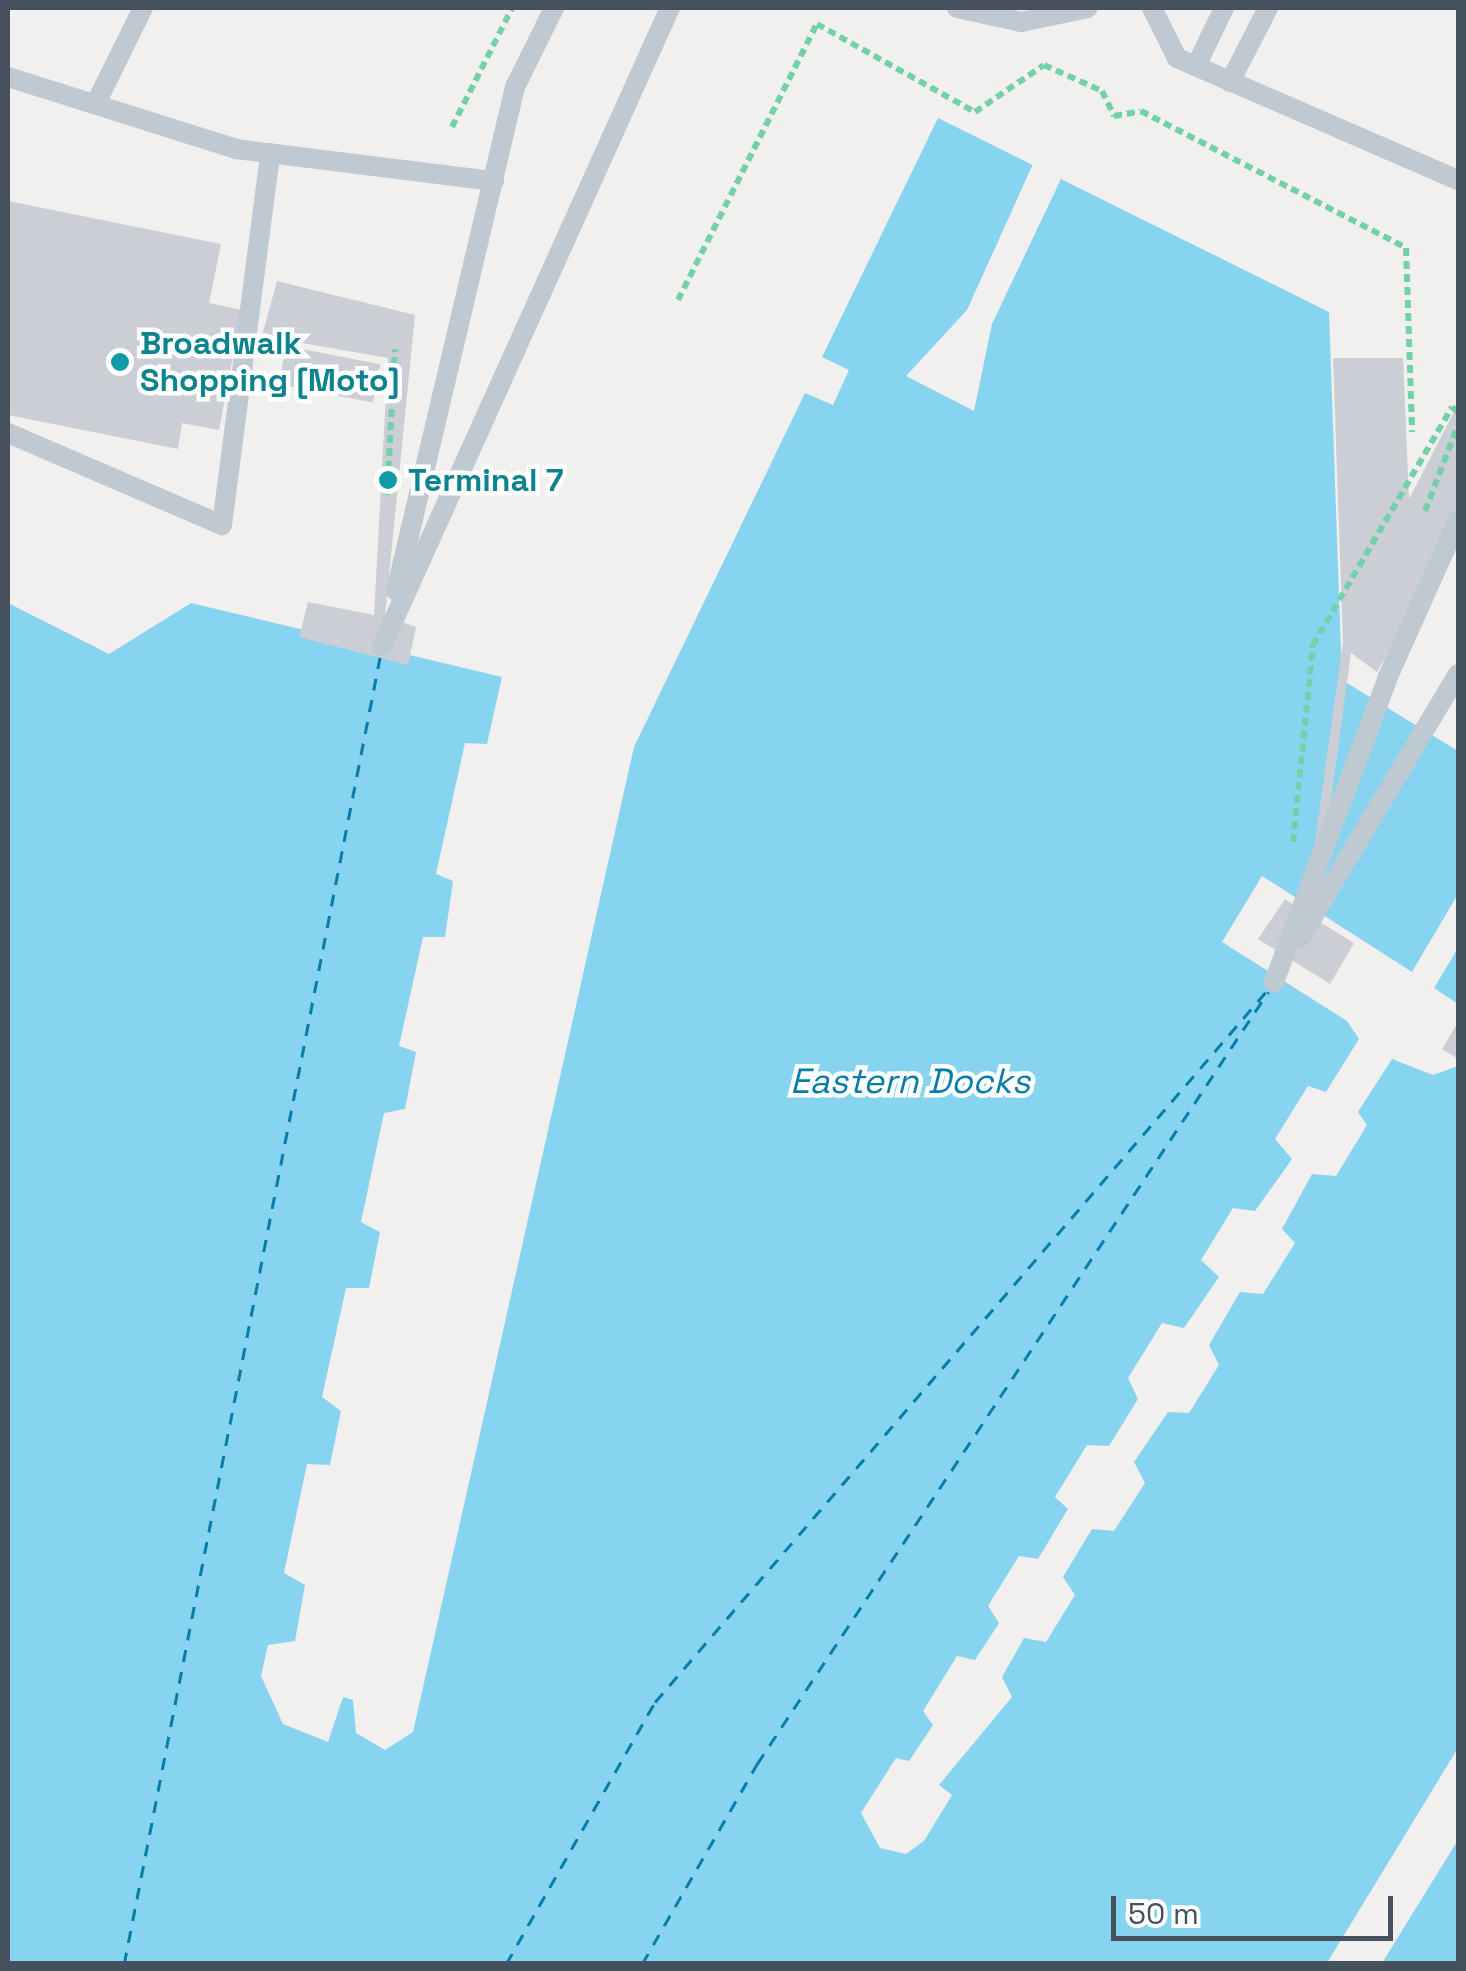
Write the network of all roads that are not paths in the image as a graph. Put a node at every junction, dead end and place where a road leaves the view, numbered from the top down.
1 (143, 8) edge
2 (554, 8) edge
3 (670, 8) edge
4 (957, 8) edge
5 (1088, 8) edge
6 (1152, 8) edge
7 (1224, 8) edge
8 (1268, 8) edge
9 (1196, 66) junction
10 (8, 76) edge
11 (1230, 82) junction
12 (98, 101) junction
13 (270, 154) junction
14 (1458, 180) edge
15 (494, 181) junction
16 (8, 433) edge
17 (1458, 520) edge
18 (1458, 674) edge

1 - 12 lane
2 - 15 lane
3 - 15 lane
4 - 5 lane
6 - 9 lane
7 - 9 lane
8 - 11 lane
9 - 11 lane
10 - 12 lane
11 - 14 lane
12 - 13 lane
13 - 15 lane
13 - 16 lane
17 - 18 lane

